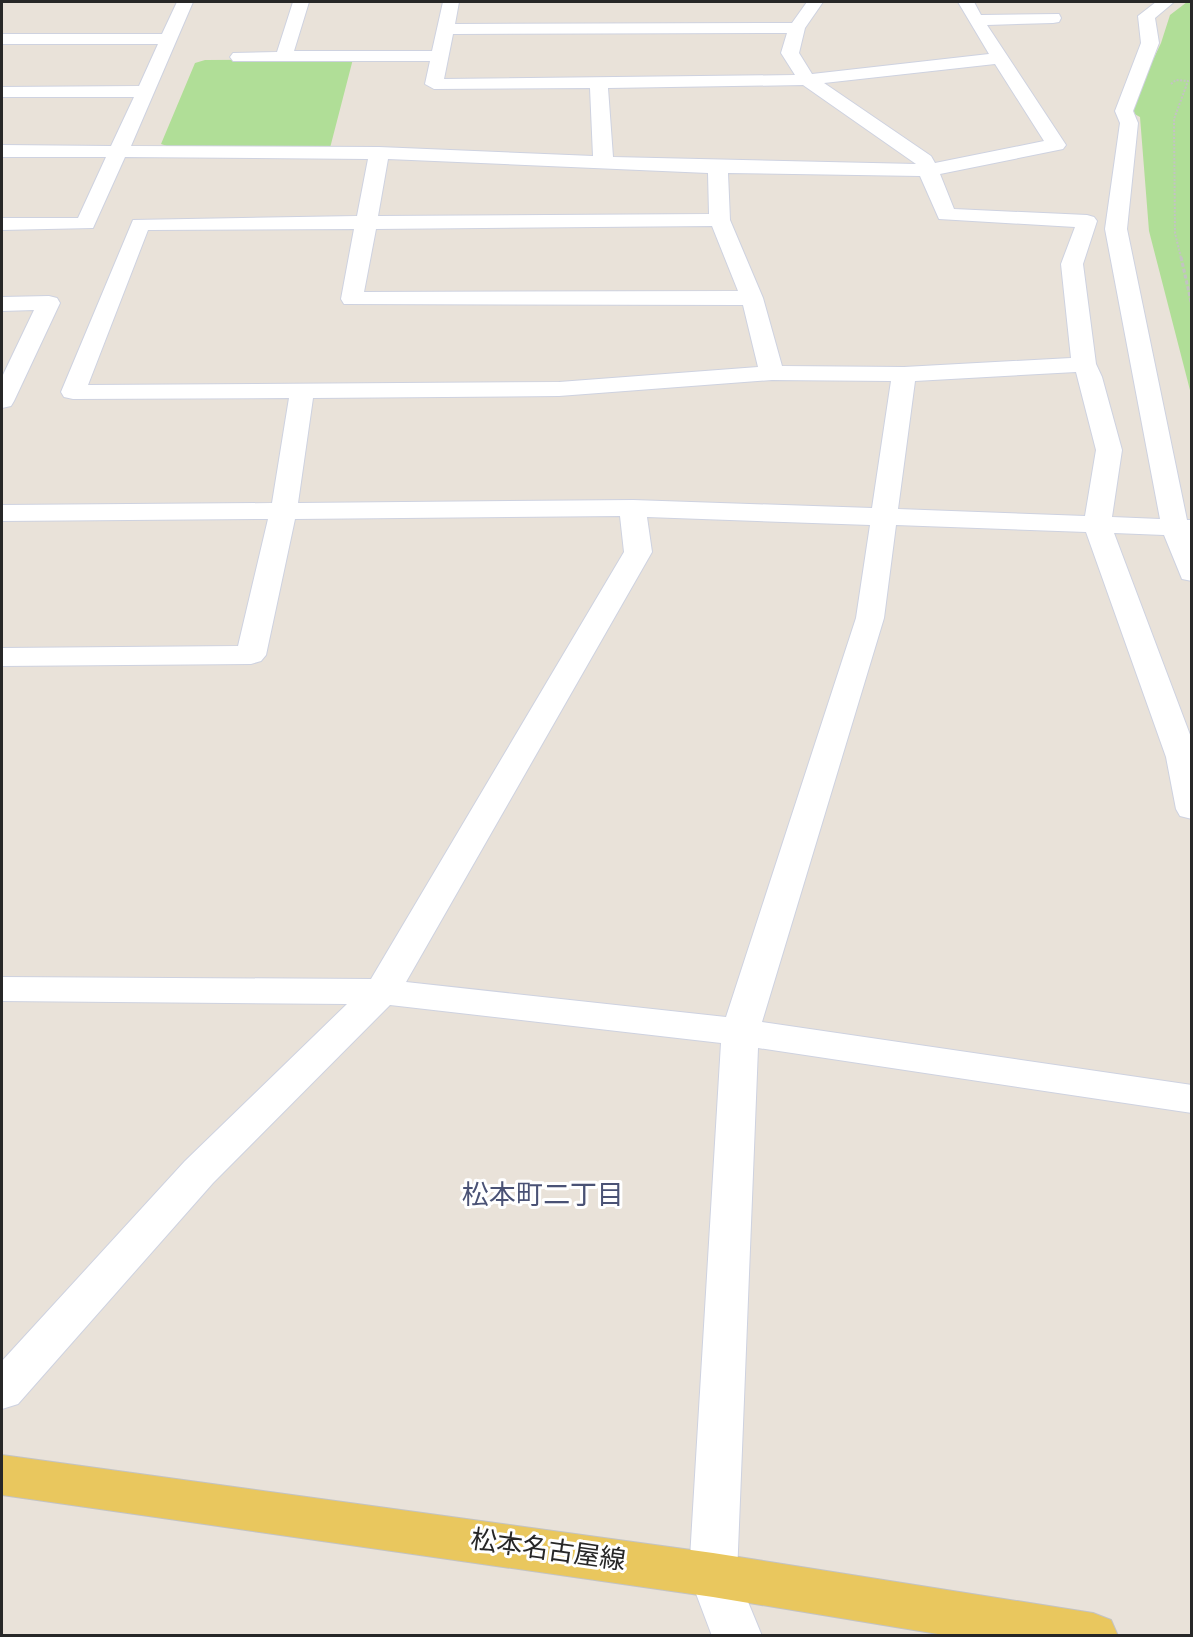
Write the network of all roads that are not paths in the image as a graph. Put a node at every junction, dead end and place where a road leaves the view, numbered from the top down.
1 (185, 2) edge
2 (301, 2) edge
3 (451, 2) edge
4 (815, 2) edge
5 (966, 2) edge
6 (1166, 2) edge
7 (1053, 18) dead end
8 (975, 20) junction
9 (797, 28) junction
10 (445, 29) junction
11 (2, 39) edge
12 (168, 39) junction
13 (284, 56) junction
14 (438, 56) junction
15 (239, 57) dead end
16 (998, 58) junction
17 (807, 80) junction
18 (599, 83) junction
19 (146, 91) junction
20 (2, 92) edge
21 (2, 151) edge
22 (120, 151) junction
23 (379, 153) junction
24 (603, 161) junction
25 (718, 167) junction
26 (930, 170) junction
27 (720, 220) junction
28 (367, 222) junction
29 (2, 224) edge
30 (752, 298) junction
31 (2, 304) edge
32 (1084, 364) junction
33 (772, 373) junction
34 (904, 374) junction
35 (302, 391) junction
36 (3, 395) edge
37 (633, 508) junction
38 (284, 509) junction
39 (2, 513) edge
40 (882, 518) junction
41 (1097, 525) junction
42 (1183, 528) edge
43 (1191, 573) edge
44 (2, 657) edge
45 (1191, 809) edge
46 (2, 989) edge
47 (382, 992) junction
48 (741, 1032) junction
49 (1191, 1099) edge
50 (2, 1391) edge
51 (2, 1475) edge
52 (713, 1575) junction
53 (736, 1635) edge
54 (1093, 1635) edge

1 - 12 street
2 - 13 street
3 - 10 street
4 - 9 street
5 - 8 street
6 - 42 street
7 - 8 street
8 - 16 street
9 - 10 street
9 - 17 street
10 - 14 street
11 - 12 street
12 - 19 street
13 - 14 street
13 - 15 street
14 - 18 street
16 - 17 street
16 - 26 street
17 - 18 street
17 - 26 street
18 - 24 street
19 - 20 street
19 - 22 street
21 - 22 street
22 - 23 street
22 - 29 street
23 - 24 street
23 - 28 street
24 - 25 street
25 - 26 street
25 - 27 street
26 - 32 street
27 - 28 street
27 - 30 street
28 - 30 street
28 - 35 street
30 - 33 street
31 - 36 street
32 - 34 street
32 - 41 street
33 - 34 street
33 - 35 street
34 - 40 street
35 - 38 street
37 - 38 street
37 - 40 street
37 - 47 street
38 - 39 street
38 - 44 street
40 - 41 street
40 - 48 street
41 - 42 street
41 - 45 street
42 - 43 street
46 - 47 street
47 - 48 street
47 - 50 street
48 - 49 street
48 - 52 street
51 - 52 main road, 松本名古屋線
52 - 53 street
52 - 54 main road, 松本名古屋線

